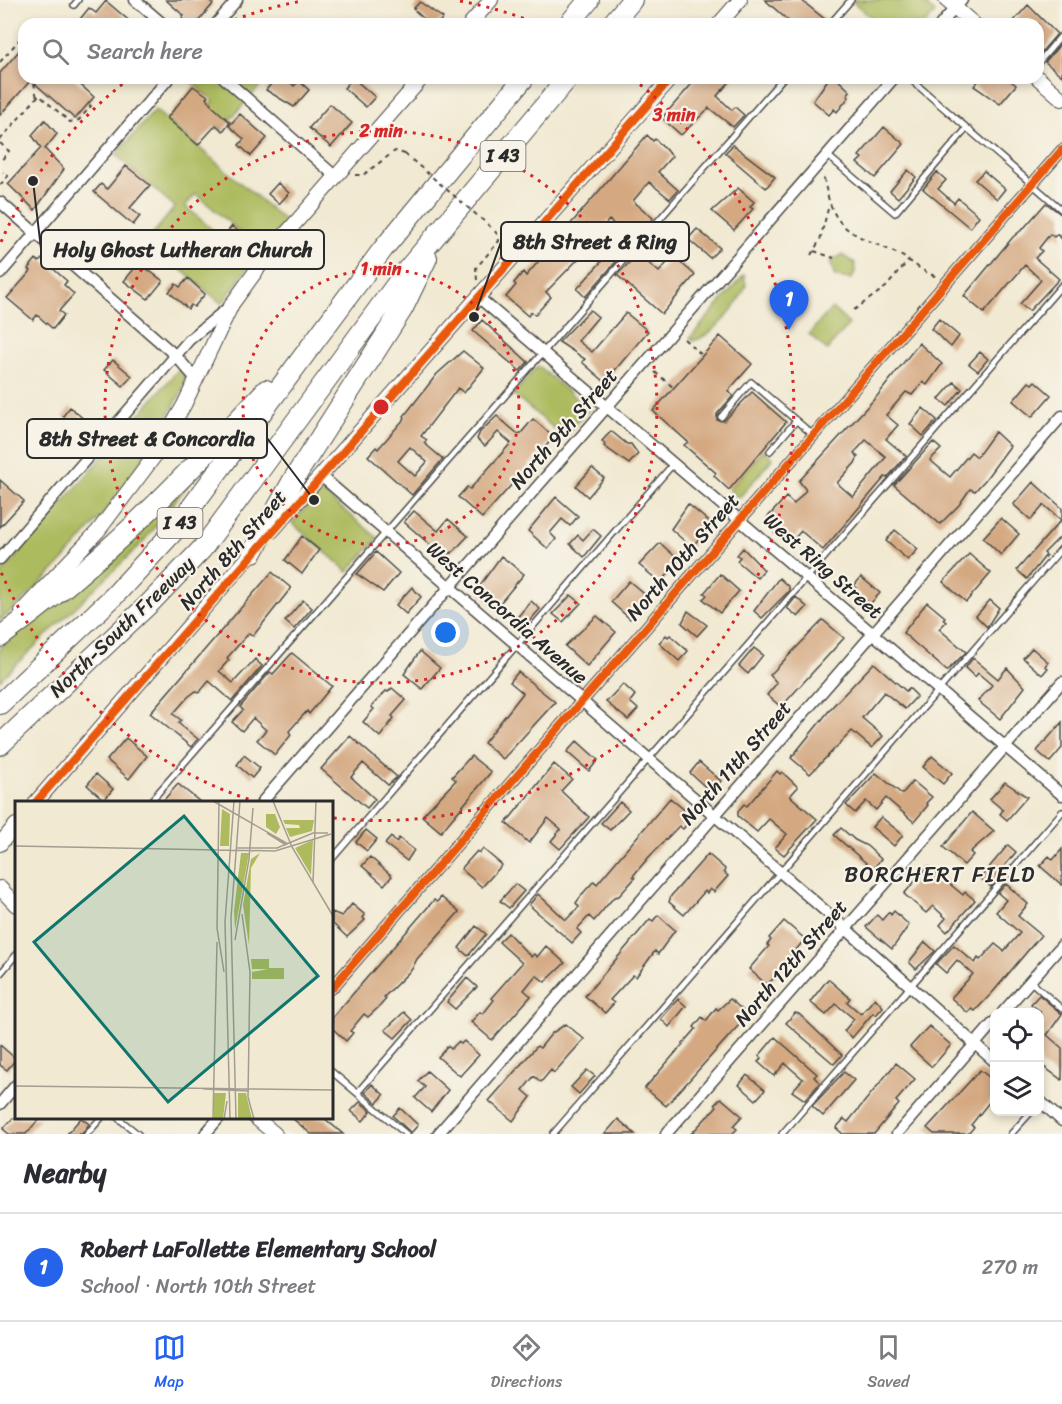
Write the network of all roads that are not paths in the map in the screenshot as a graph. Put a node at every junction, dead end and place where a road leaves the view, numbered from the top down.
1 (135, 0) edge
2 (237, 0) edge
3 (491, 0) edge
4 (589, 0) edge
5 (632, 0) edge
6 (740, 0) edge
7 (851, 0) edge
8 (955, 3) edge
9 (156, 18) edge
10 (221, 18) edge
11 (475, 18) edge
12 (574, 18) edge
13 (617, 18) edge
14 (724, 18) edge
15 (835, 18) edge
16 (945, 18) edge
17 (969, 18) edge
18 (1062, 35) edge
19 (1044, 56) edge
20 (1044, 83) edge
21 (165, 84) edge
22 (231, 84) edge
23 (417, 84) edge
24 (519, 84) edge
25 (563, 84) edge
26 (666, 84) edge
27 (778, 84) edge
28 (889, 84) edge
29 (916, 84) edge
30 (1062, 99) edge
31 (967, 128) junction
32 (1062, 150) edge
33 (827, 155) junction
34 (335, 176) junction
35 (1031, 183) junction
36 (0, 202) edge
37 (1062, 210) edge
38 (35, 233) junction
39 (439, 234) junction
40 (0, 274) edge
41 (1062, 285) edge
42 (478, 297) junction
43 (232, 304) junction
44 (333, 318) junction
45 (544, 352) junction
46 (176, 356) junction
47 (196, 379) junction
48 (609, 406) junction
49 (1062, 416) edge
50 (721, 417) dead end
51 (796, 421) junction
52 (812, 434) junction
53 (770, 452) dead end
54 (674, 462) junction
55 (321, 476) junction
56 (739, 518) junction
57 (386, 532) junction
58 (1062, 548) edge
59 (253, 552) junction
60 (0, 559) edge
61 (808, 577) junction
62 (449, 587) junction
63 (874, 633) junction
64 (0, 636) edge
65 (516, 645) junction
66 (1062, 682) edge
67 (938, 688) junction
68 (581, 700) junction
69 (0, 704) edge
70 (0, 745) edge
71 (1005, 746) junction
72 (648, 758) junction
73 (1062, 795) edge
74 (37, 801) edge
75 (151, 801) edge
76 (263, 801) edge
77 (1062, 812) edge
78 (714, 814) junction
79 (15, 826) edge
80 (0, 844) edge
81 (333, 858) edge
82 (779, 871) junction
83 (0, 888) edge
84 (0, 899) edge
85 (15, 904) edge
86 (15, 910) edge
87 (845, 928) junction
88 (1060, 952) edge
89 (15, 956) edge
90 (0, 974) edge
91 (1030, 981) junction
92 (333, 987) edge
93 (911, 987) junction
94 (1006, 1008) edge
95 (1062, 1010) edge
96 (990, 1027) edge
97 (976, 1044) junction
98 (990, 1057) edge
99 (333, 1073) edge
100 (15, 1086) edge
101 (357, 1093) junction
102 (0, 1104) edge
103 (1044, 1105) edge
104 (1027, 1116) edge
105 (100, 1119) edge
106 (119, 1119) edge
107 (218, 1119) edge
108 (257, 1119) edge
109 (1062, 1121) edge
110 (87, 1134) edge
111 (138, 1134) edge
112 (205, 1134) edge
113 (275, 1134) edge
114 (406, 1134) edge
115 (438, 1134) edge
116 (553, 1134) edge
117 (666, 1134) edge
118 (782, 1134) edge
119 (897, 1134) edge
120 (1011, 1134) edge

1 - 9 street
2 - 10 street
3 - 11 street
4 - 12 highway
5 - 13 highway
6 - 14 street
7 - 15 lane
8 - 16 street
8 - 17 street
18 - 19 lane
20 - 30 street
21 - 38 street
22 - 34 street
23 - 34 street
24 - 44 highway, North-South Freeway / I 43
25 - 39 highway, North-South Freeway / I 43
26 - 42 street, North 8th Street
27 - 45 lane
28 - 33 street, North 9th Street
29 - 31 lane
31 - 33 lane
31 - 35 lane
32 - 35 street, North 10th Street
33 - 48 street, North 9th Street
34 - 43 street
35 - 37 lane
35 - 52 street, North 10th Street
36 - 38 street
38 - 40 street
38 - 46 street
39 - 59 highway
39 - 70 highway, North-South Freeway / I 43
41 - 61 lane
42 - 45 street, West Ring Street
42 - 55 street, North 8th Street
43 - 46 street
43 - 47 street
44 - 64 highway
44 - 69 highway, North-South Freeway / I 43
45 - 48 street, West Ring Street
45 - 57 lane
46 - 47 street
46 - 60 street
47 - 64 street
48 - 54 street, West Ring Street
48 - 62 street, North 9th Street
49 - 63 street, North 11th Street
50 - 51 lane
51 - 52 lane
51 - 53 lane
52 - 56 street, North 10th Street
54 - 56 street, West Ring Street
54 - 65 lane
55 - 57 street, West Concordia Avenue
55 - 59 street, North 8th Street
56 - 61 street, West Ring Street
56 - 68 street, North 10th Street
57 - 62 street, West Concordia Avenue
57 - 75 lane
58 - 67 lane
59 - 74 street, North 8th Street
61 - 63 street, West Ring Street
61 - 72 lane
62 - 65 street, West Concordia Avenue
62 - 76 street, North 9th Street
63 - 67 street, West Ring Street
63 - 78 street, North 11th Street
65 - 68 street, West Concordia Avenue
65 - 81 lane
66 - 71 street, North 12th Street
67 - 71 street, West Ring Street
67 - 82 lane
68 - 72 street, West Concordia Avenue
68 - 92 street, North 10th Street
71 - 73 street, West Ring Street
71 - 87 street, North 12th Street
72 - 78 street, West Concordia Avenue
72 - 101 lane
77 - 93 lane
78 - 82 street, West Concordia Avenue
78 - 115 street, North 11th Street
79 - 80 street
82 - 87 street, West Concordia Avenue
82 - 116 lane
83 - 85 street
84 - 86 street
87 - 93 street, West Concordia Avenue
87 - 117 street, North 12th Street
88 - 91 street
89 - 90 lane
91 - 94 street
91 - 95 lane
93 - 97 street, West Concordia Avenue
93 - 118 lane
96 - 97 street
97 - 98 street, West Concordia Avenue
97 - 119 street
99 - 101 lane
100 - 102 street
101 - 114 lane
103 - 109 street
104 - 120 lane
105 - 110 lane
106 - 111 lane
107 - 112 street
108 - 113 street

